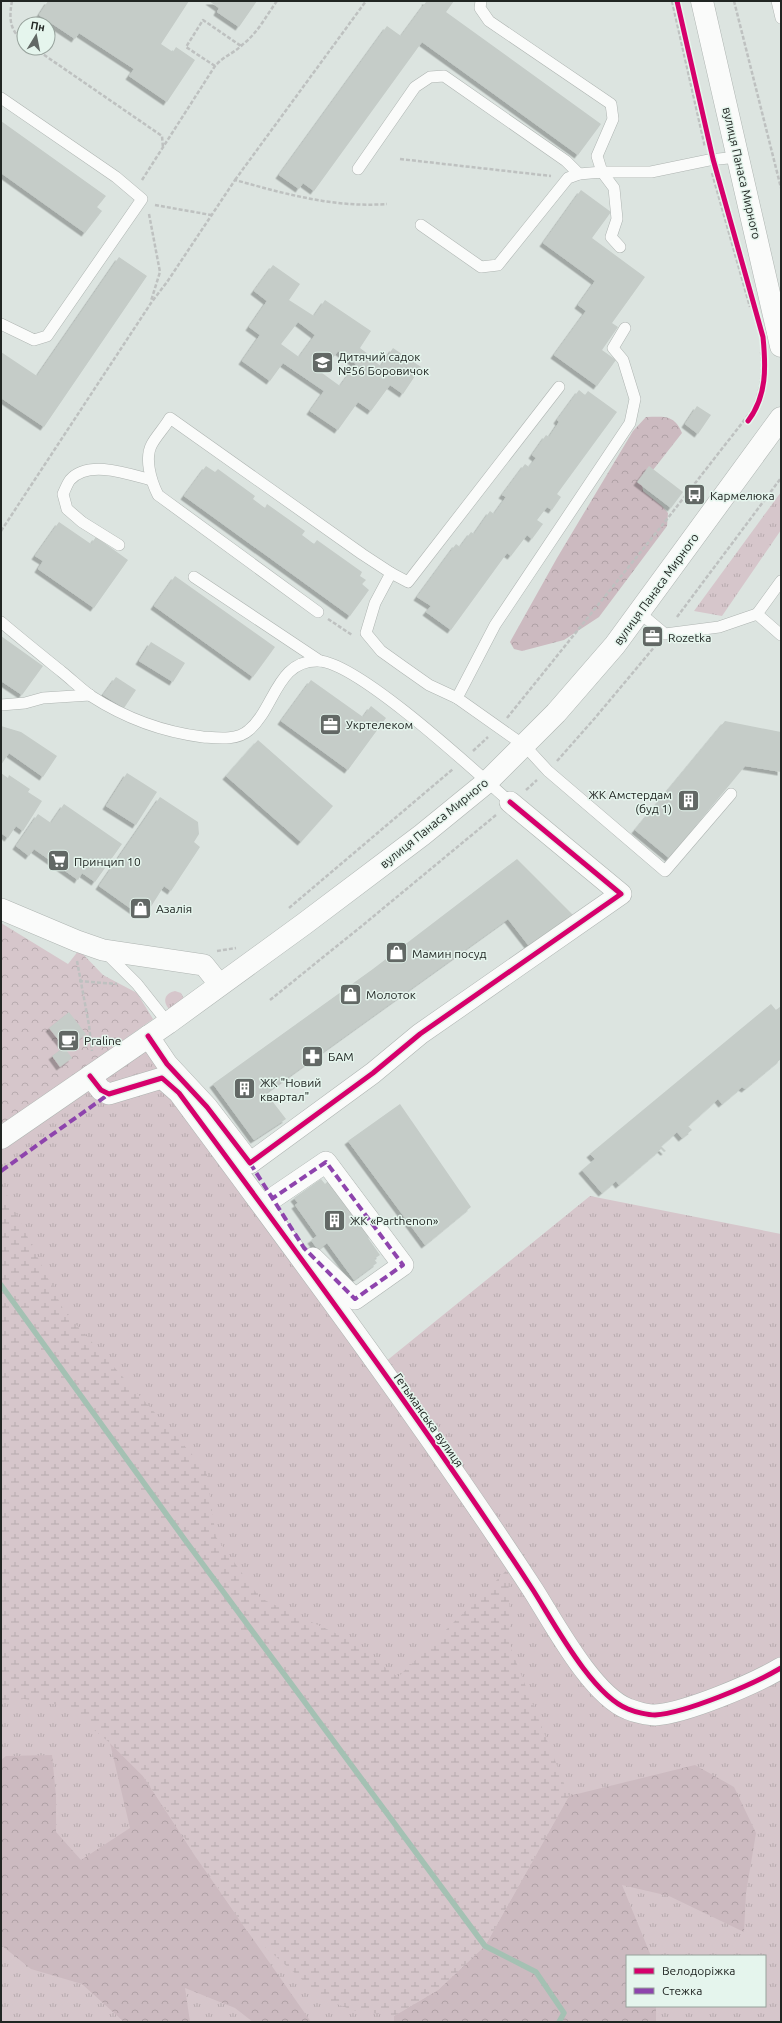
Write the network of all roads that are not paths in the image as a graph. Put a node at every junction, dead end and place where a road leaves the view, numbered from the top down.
1 (481, 1) edge
2 (702, 1) edge
3 (777, 1) edge
4 (781, 18) edge
5 (1, 98) edge
6 (738, 157) junction
7 (358, 169) dead end
8 (602, 172) junction
9 (578, 174) junction
10 (421, 225) dead end
11 (620, 247) dead end
12 (778, 323) edge
13 (1, 324) edge
14 (625, 328) dead end
15 (772, 345) edge
16 (560, 387) dead end
17 (781, 418) edge
18 (151, 480) junction
19 (119, 545) dead end
20 (391, 573) junction
21 (194, 577) dead end
22 (781, 580) edge
23 (318, 612) road end
24 (640, 613) junction
25 (757, 614) junction
26 (1, 622) edge
27 (781, 635) edge
28 (320, 661) junction
29 (90, 695) junction
30 (457, 698) junction
31 (1, 706) edge
32 (525, 746) junction
33 (487, 782) junction
34 (731, 794) dead end
35 (510, 802) joint
36 (1, 909) edge
37 (103, 950) junction
38 (220, 985) junction
39 (168, 1022) junction
40 (148, 1036) junction
41 (88, 1066) junction
42 (1, 1138) edge
43 (250, 1163) junction
44 (273, 1198) junction
45 (781, 1668) edge

1 - 8 lane
2 - 6 main road, вулиця Панаса Мирного
3 - 4 lane
5 - 13 lane
6 - 8 lane
6 - 12 main road, вулиця Панаса Мирного
7 - 9 lane
8 - 9 lane
8 - 11 lane
9 - 10 lane
12 - 15 main road, вулиця Панаса Мирного
14 - 30 lane
16 - 20 lane
17 - 24 main road, вулиця Панаса Мирного
18 - 19 lane
18 - 20 lane
18 - 23 lane
20 - 30 lane
21 - 28 lane
22 - 25 lane
24 - 25 lane
24 - 32 main road, вулиця Панаса Мирного
25 - 27 lane
26 - 29 lane
28 - 29 lane
28 - 33 lane
29 - 31 lane
30 - 32 lane
32 - 33 main road, вулиця Панаса Мирного
32 - 34 lane
33 - 35 lane
33 - 38 main road, вулиця Панаса Мирного
35 - 43 street
36 - 37 street
37 - 38 street
37 - 39 lane
38 - 39 main road, вулиця Панаса Мирного
39 - 40 main road, вулиця Панаса Мирного
40 - 41 main road, вулиця Панаса Мирного
40 - 43 street
41 - 42 main road, вулиця Панаса Мирного
41 - 45 street, Гетьманська вулиця
43 - 44 street
44 - 44 street

